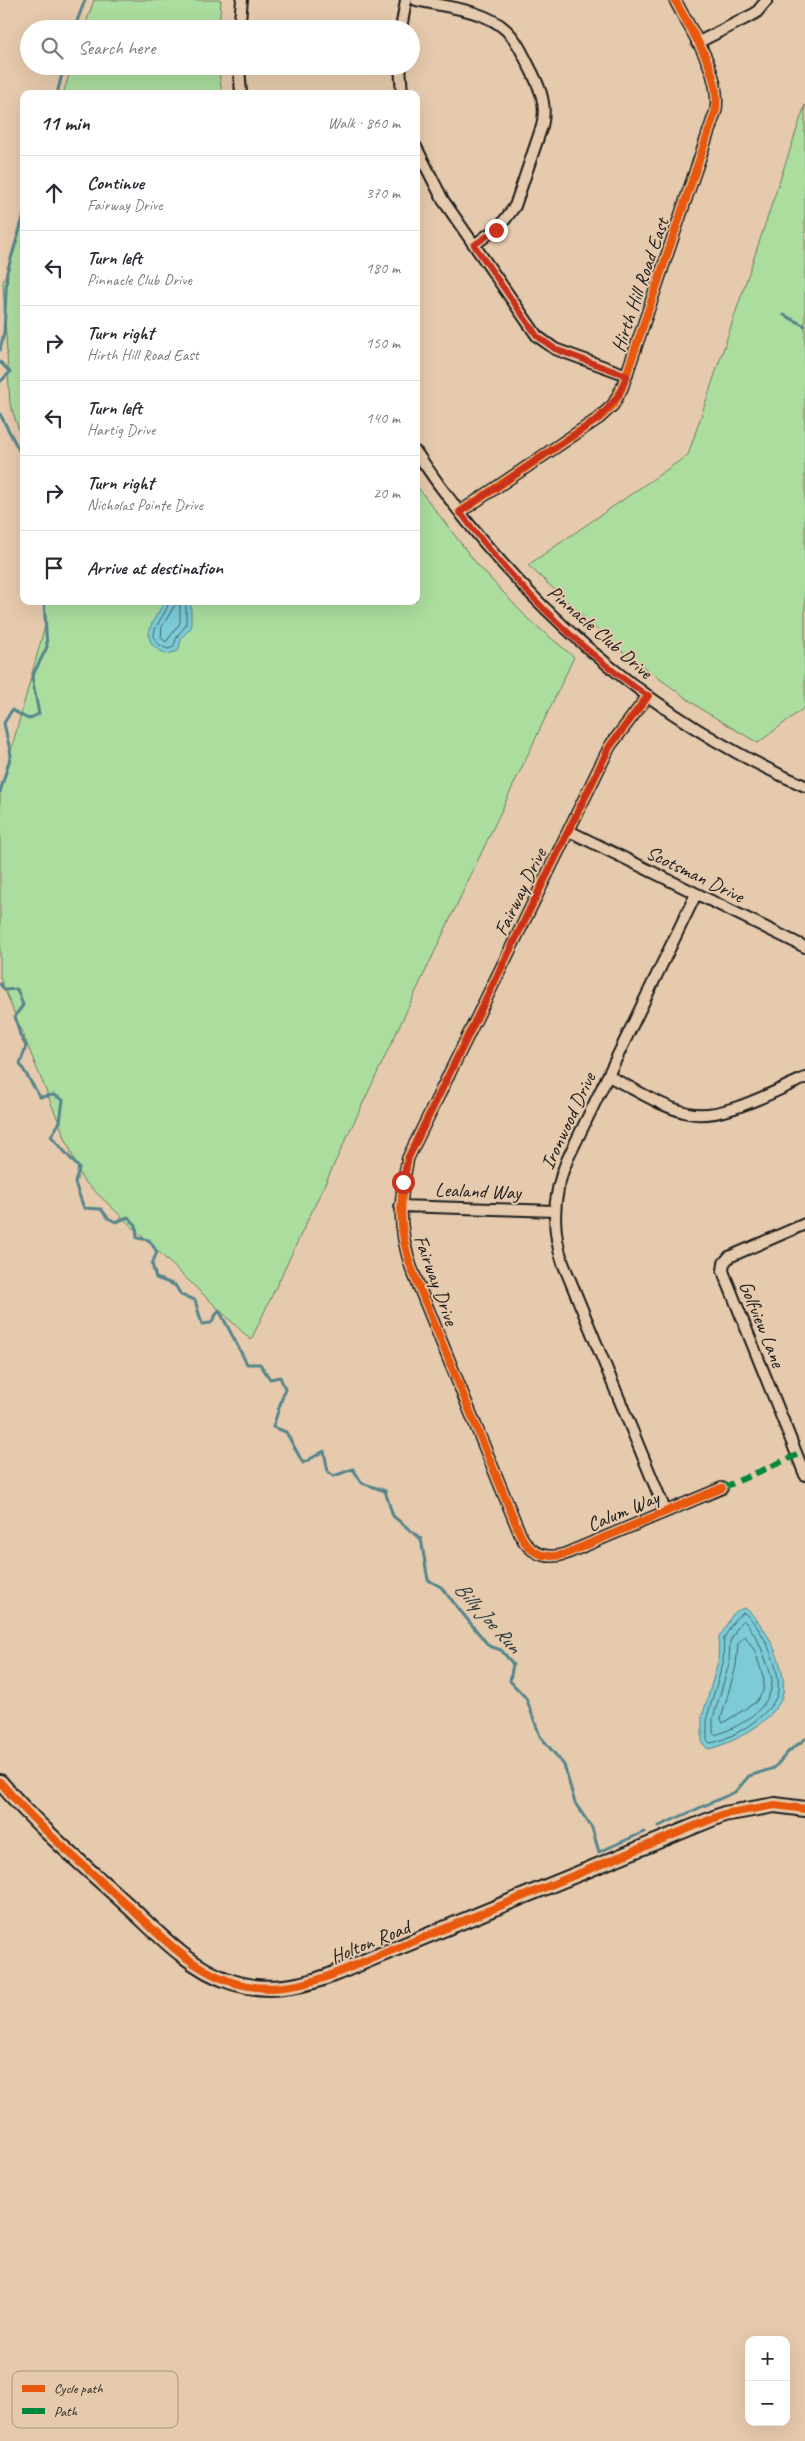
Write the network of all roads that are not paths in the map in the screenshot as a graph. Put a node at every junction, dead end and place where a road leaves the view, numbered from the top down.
1 (242, 0) edge
2 (406, 0) edge
3 (416, 0) edge
4 (675, 0) edge
5 (767, 0) edge
6 (240, 20) edge
7 (403, 20) edge
8 (697, 43) junction
9 (240, 75) edge
10 (401, 75) edge
11 (241, 90) edge
12 (402, 90) edge
13 (420, 155) edge
14 (474, 245) junction
15 (627, 376) junction
16 (420, 457) edge
17 (460, 512) junction
18 (648, 696) junction
19 (805, 786) edge
20 (570, 831) junction
21 (696, 894) junction
22 (805, 947) edge
23 (608, 1076) junction
24 (805, 1078) edge
25 (400, 1206) junction
26 (555, 1211) junction
27 (805, 1224) edge
28 (801, 1453) edge
29 (805, 1474) edge
30 (722, 1488) dead end
31 (665, 1510) junction
32 (536, 1553) joint
33 (0, 1782) edge
34 (805, 1809) edge

1 - 6 street
2 - 7 street
3 - 14 street
4 - 8 street, Hirth Hill Road East
5 - 8 street
8 - 15 street, Hirth Hill Road East
9 - 11 street
10 - 12 street
13 - 14 street
14 - 15 street
15 - 17 street, Hirth Hill Road East
16 - 17 street, Pinnacle Club Drive
17 - 18 street, Pinnacle Club Drive
18 - 19 street, Pinnacle Club Drive
18 - 20 street, Fairway Drive
20 - 21 street, Scotsman Drive
20 - 25 street, Fairway Drive
21 - 22 street, Scotsman Drive
21 - 23 street, Ironwood Drive
23 - 24 street
23 - 26 street, Ironwood Drive
25 - 26 street, Lealand Way
25 - 32 street, Fairway Drive
26 - 31 street, Ironwood Drive
27 - 28 street, Golfview Lane
28 - 29 street, Golfview Lane
30 - 31 street, Calum Way
31 - 32 street, Calum Way
33 - 34 street, Holton Road

